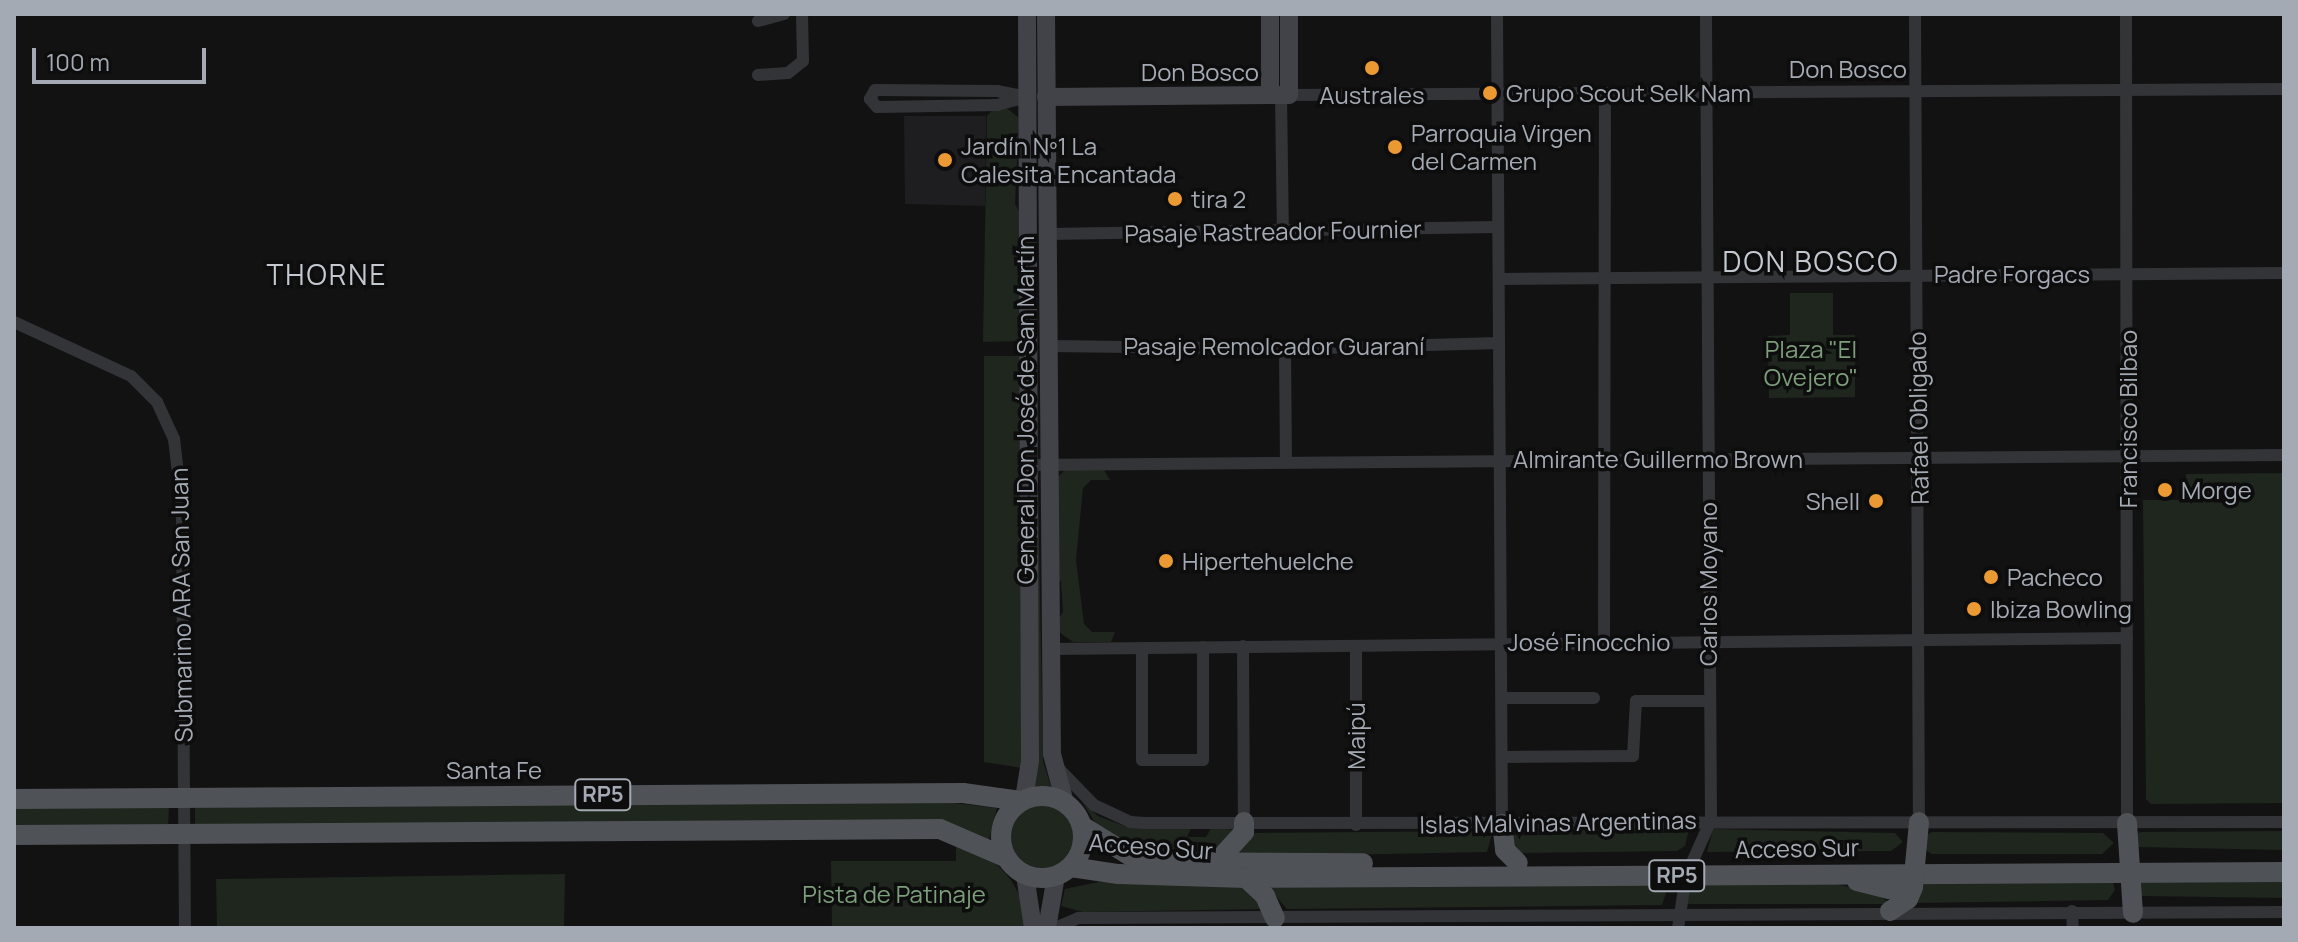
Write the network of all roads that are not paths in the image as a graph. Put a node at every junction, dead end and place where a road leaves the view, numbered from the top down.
1 (784, 14) edge
2 (802, 14) edge
3 (1027, 14) edge
4 (1046, 14) edge
5 (1270, 14) edge
6 (1289, 14) edge
7 (1497, 14) edge
8 (1706, 14) edge
9 (1915, 14) edge
10 (2126, 14) edge
11 (758, 21) dead end
12 (758, 75) dead end
13 (2284, 89) edge
14 (2127, 90) junction
15 (1605, 93) junction
16 (1707, 93) junction
17 (1916, 93) junction
18 (1498, 94) junction
19 (1280, 95) junction
20 (1037, 97) junction
21 (1498, 227) junction
22 (1283, 233) junction
23 (1048, 234) junction
24 (1915, 273) junction
25 (2284, 273) edge
26 (2128, 274) junction
27 (1605, 277) junction
28 (1708, 277) junction
29 (1499, 279) junction
30 (14, 322) edge
31 (1499, 343) junction
32 (1049, 346) junction
33 (1285, 349) junction
34 (2284, 455) edge
35 (2130, 456) junction
36 (1919, 458) junction
37 (1500, 459) junction
38 (1607, 459) junction
39 (1709, 460) junction
40 (1286, 461) junction
41 (1051, 464) junction
42 (1031, 465) junction
43 (2127, 638) junction
44 (1920, 639) junction
45 (1604, 640) junction
46 (1502, 642) junction
47 (1708, 642) junction
48 (1243, 646) junction
49 (1203, 647) junction
50 (1356, 647) junction
51 (1142, 648) junction
52 (1051, 649) junction
53 (1502, 698) junction
54 (1594, 698) dead end
55 (1708, 701) junction
56 (1052, 754) junction
57 (1502, 757) junction
58 (184, 797) junction
59 (14, 799) edge
60 (1022, 800) junction
61 (1065, 803) junction
62 (1711, 820) junction
63 (1244, 822) junction
64 (1919, 822) junction
65 (2284, 822) edge
66 (2127, 823) junction
67 (1502, 824) junction
68 (1356, 825) junction
69 (1082, 826) junction
70 (14, 835) edge
71 (184, 835) junction
72 (1005, 857) junction
73 (2284, 861) edge
74 (1216, 863) junction
75 (1518, 863) junction
76 (2126, 867) junction
77 (1915, 868) junction
78 (1690, 869) junction
79 (1064, 872) junction
80 (2284, 872) edge
81 (1025, 875) junction
82 (1246, 878) junction
83 (2072, 911) junction
84 (1881, 912) junction
85 (2133, 913) junction
86 (2280, 913) edge
87 (1471, 922) edge
88 (1678, 922) edge
89 (1275, 923) edge
90 (185, 928) edge
91 (1033, 928) edge
92 (1047, 928) edge
93 (1055, 928) edge
94 (1872, 928) edge
95 (2073, 928) edge
96 (2275, 928) edge

1 - 11 street
2 - 12 street
3 - 20 main road, General Don José de San Martín
4 - 20 main road, General Don José de San Martín
5 - 19 main road
6 - 19 main road
7 - 18 street
8 - 16 street, Carlos Moyano
9 - 17 street, Rafael Obligado
10 - 14 street, Francisco Bilbao
13 - 14 street, Don Bosco
14 - 17 street, Don Bosco
14 - 26 street, Francisco Bilbao
15 - 16 street, Don Bosco
15 - 18 street, Don Bosco
15 - 27 street
16 - 17 street, Don Bosco
16 - 28 street, Carlos Moyano
17 - 24 street, Rafael Obligado
18 - 19 street, Don Bosco
18 - 21 street
19 - 20 main road, Don Bosco
19 - 22 street
20 - 20 street, Don Bosco
20 - 23 main road, General Don José de San Martín
20 - 42 main road, General Don José de San Martín
21 - 22 street, Pasaje Rastreador Fournier
21 - 29 street
22 - 23 street, Pasaje Rastreador Fournier
23 - 32 main road, General Don José de San Martín
24 - 26 street, Padre Forgacs
24 - 28 street, Padre Forgacs
24 - 36 street, Rafael Obligado
25 - 26 street, Padre Forgacs
26 - 35 street, Francisco Bilbao
27 - 28 street, Padre Forgacs
27 - 29 street, Padre Forgacs
27 - 38 street
28 - 39 street, Carlos Moyano
29 - 31 street
30 - 58 street, Submarino ARA San Juan
31 - 33 street, Pasaje Remolcador Guaraní
31 - 37 street
32 - 33 street, Pasaje Remolcador Guaraní
32 - 41 main road, General Don José de San Martín
33 - 40 street
34 - 35 street, Almirante Guillermo Brown
35 - 36 street, Almirante Guillermo Brown
35 - 43 street, Francisco Bilbao
36 - 39 street, Almirante Guillermo Brown
36 - 44 street, Rafael Obligado
37 - 38 street, Almirante Guillermo Brown
37 - 40 street, Almirante Guillermo Brown
37 - 46 street
38 - 39 street, Almirante Guillermo Brown
38 - 45 street
39 - 47 street, Carlos Moyano
40 - 41 street, Almirante Guillermo Brown
41 - 42 street, Almirante Guillermo Brown
41 - 52 main road, General Don José de San Martín
42 - 60 main road, General Don José de San Martín
43 - 44 street, José Finocchio
43 - 66 street, Francisco Bilbao
44 - 47 street, José Finocchio
44 - 64 street, Rafael Obligado
45 - 46 street, José Finocchio
45 - 47 street, José Finocchio
46 - 50 street, José Finocchio
46 - 53 street
47 - 55 street, Carlos Moyano
48 - 49 street, José Finocchio
48 - 50 street, José Finocchio
48 - 63 street
49 - 51 street, José Finocchio
49 - 51 street
50 - 68 street, Maipú
51 - 52 street, José Finocchio
52 - 56 main road, General Don José de San Martín
53 - 54 street
53 - 57 street
55 - 57 street
55 - 62 street, Carlos Moyano
56 - 61 main road, General Don José de San Martín
56 - 63 street, Islas Malvinas Argentinas
57 - 67 street
58 - 59 main road, Santa Fe / RP5
58 - 60 main road, Santa Fe / RP5
58 - 71 street, Submarino ARA San Juan
60 - 61 main road, RP5
60 - 72 main road
61 - 69 main road, RP5
62 - 64 street, Islas Malvinas Argentinas
62 - 67 street, Islas Malvinas Argentinas
62 - 78 street, Carlos Moyano
63 - 68 street, Islas Malvinas Argentinas
63 - 74 main road
64 - 66 street, Islas Malvinas Argentinas
64 - 77 main road
65 - 66 street, Islas Malvinas Argentinas
66 - 76 main road
67 - 68 street, Islas Malvinas Argentinas
67 - 75 main road
69 - 74 main road, Acceso Sur / RP5
69 - 79 main road
70 - 71 main road, RP5
71 - 72 main road, RP5
71 - 90 street, Submarino ARA San Juan
72 - 81 main road, RP5
73 - 76 main road, Acceso Sur / RP5
74 - 75 main road, Acceso Sur / RP5
75 - 78 main road, Acceso Sur / RP5
76 - 77 main road, Acceso Sur / RP5
76 - 80 main road, Acceso Sur / RP5
76 - 85 main road
77 - 78 main road, Acceso Sur / RP5
77 - 78 main road, Acceso Sur / RP5
77 - 84 main road
78 - 82 main road, Acceso Sur / RP5
78 - 88 street, Carlos Moyano
79 - 81 main road, RP5
79 - 82 main road, Acceso Sur / RP5
79 - 92 main road
81 - 91 main road
82 - 89 main road
83 - 84 street
83 - 85 street
83 - 95 street
84 - 88 street
84 - 94 street
85 - 86 street
86 - 96 street
87 - 88 street
87 - 89 street
89 - 93 street

